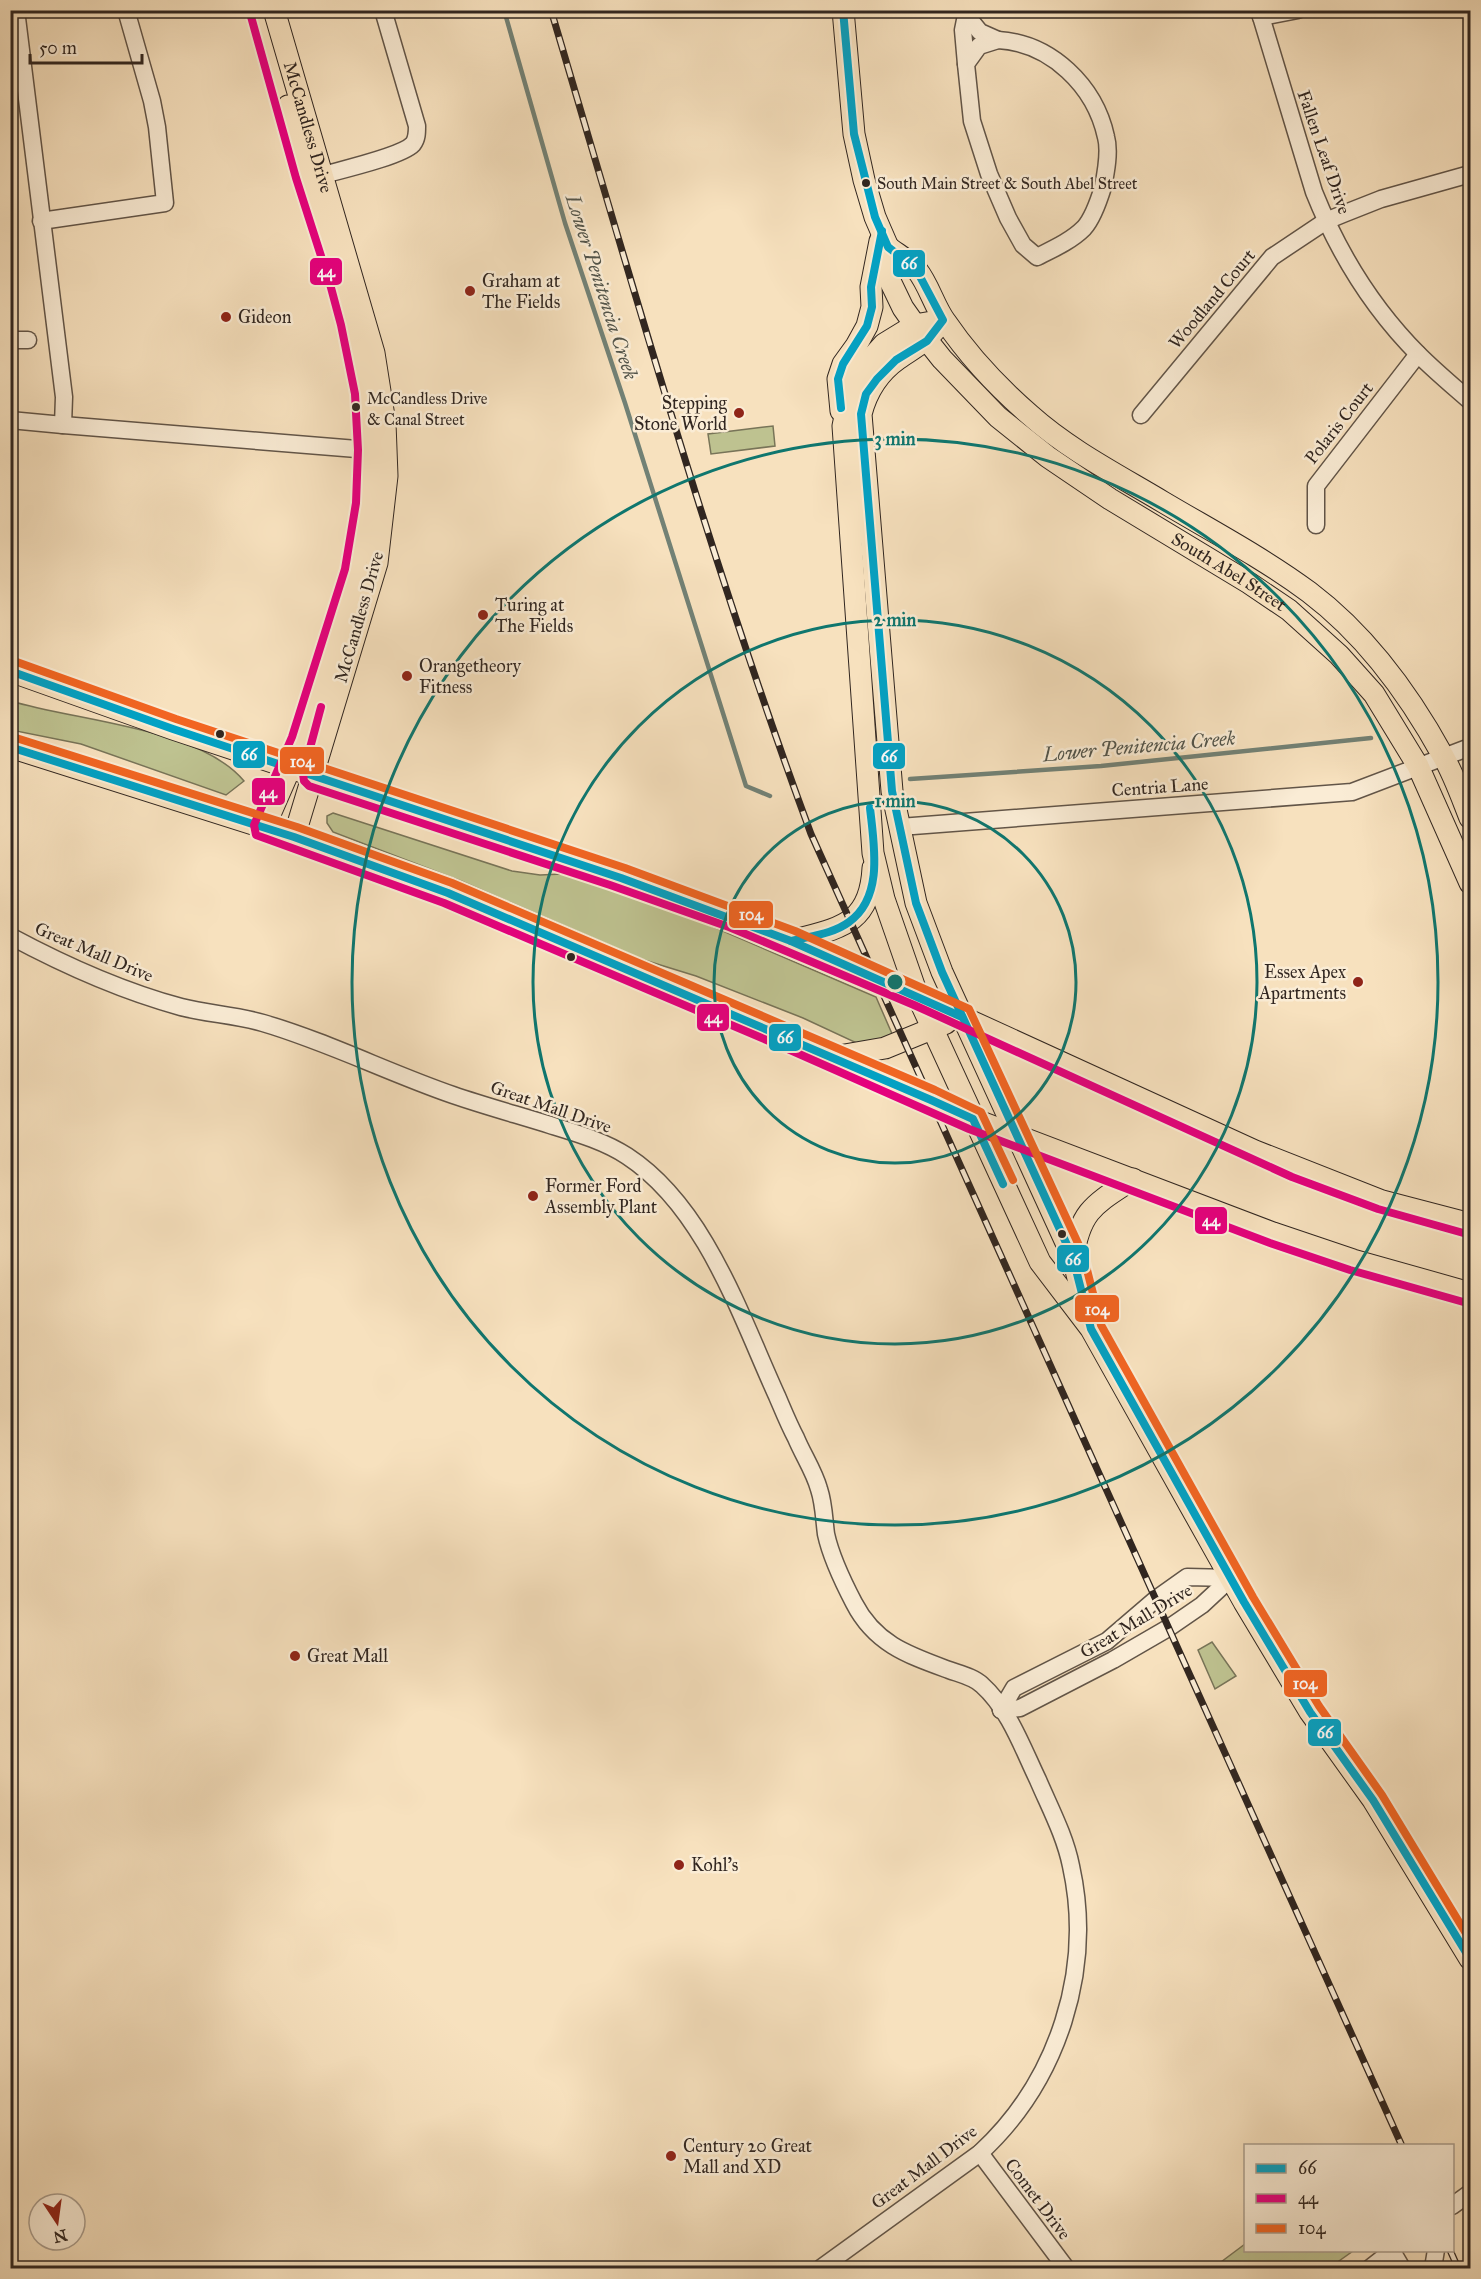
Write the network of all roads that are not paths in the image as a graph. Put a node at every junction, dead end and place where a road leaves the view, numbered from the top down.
1 (16, 10) edge
2 (126, 10) edge
3 (260, 10) edge
4 (274, 10) edge
5 (383, 10) edge
6 (843, 10) edge
7 (1298, 10) edge
8 (967, 14) edge
9 (1260, 14) edge
10 (998, 40) junction
11 (966, 64) junction
12 (1470, 174) edge
13 (323, 175) junction
14 (41, 221) junction
15 (1326, 221) junction
16 (885, 239) junction
17 (944, 320) junction
18 (921, 333) junction
19 (10, 340) edge
20 (28, 340) dead end
21 (1418, 354) junction
22 (1470, 401) edge
23 (1141, 416) dead end
24 (10, 420) edge
25 (63, 425) junction
26 (843, 426) junction
27 (369, 450) junction
28 (1140, 488) junction
29 (1128, 510) junction
30 (1316, 525) dead end
31 (1310, 593) junction
32 (1294, 614) junction
33 (880, 649) junction
34 (858, 651) junction
35 (10, 671) edge
36 (10, 747) edge
37 (1470, 747) edge
38 (1444, 757) junction
39 (1418, 766) junction
40 (290, 768) junction
41 (313, 776) junction
42 (1470, 818) edge
43 (900, 827) junction
44 (264, 828) junction
45 (294, 837) junction
46 (873, 853) junction
47 (1470, 883) edge
48 (10, 936) edge
49 (791, 941) junction
50 (918, 997) junction
51 (962, 1017) junction
52 (933, 1029) junction
53 (832, 1057) junction
54 (974, 1119) junction
55 (1017, 1134) junction
56 (1133, 1179) junction
57 (1470, 1224) edge
58 (1073, 1258) junction
59 (1470, 1293) edge
60 (1091, 1329) junction
61 (1230, 1578) junction
62 (1001, 1710) junction
63 (1470, 1959) edge
64 (980, 2152) junction
65 (1470, 2193) edge
66 (1454, 2205) edge
67 (1392, 2252) edge
68 (1394, 2252) edge
69 (1436, 2252) edge
70 (821, 2268) edge
71 (1066, 2268) edge
72 (1370, 2268) edge
73 (1402, 2268) edge
74 (1433, 2268) edge

1 - 14 street
2 - 14 street
3 - 27 main road, McCandless Drive
4 - 13 main road, McCandless Drive
5 - 13 street
6 - 16 main road
7 - 9 street
8 - 10 street
8 - 11 street
9 - 15 street, Fallen Leaf Drive
10 - 11 street
10 - 11 street
12 - 15 street, Woodland Court
13 - 41 main road, McCandless Drive
14 - 25 street
15 - 21 street, Fallen Leaf Drive
15 - 23 street, Woodland Court
16 - 17 main road, South Abel Street
16 - 18 main road, South Abel Street
16 - 26 main road
17 - 18 main road
17 - 28 main road, South Abel Street
18 - 26 main road
18 - 29 main road, South Abel Street
18 - 33 main road
19 - 20 street
21 - 22 street, Fallen Leaf Drive
21 - 30 street, Polaris Court
24 - 25 street
25 - 27 street
26 - 34 main road
27 - 40 main road, McCandless Drive
28 - 29 main road
28 - 31 main road, South Abel Street
29 - 32 main road, South Abel Street
31 - 32 main road
31 - 38 main road, South Abel Street
32 - 39 main road, South Abel Street
33 - 34 main road
33 - 43 main road
34 - 46 main road
35 - 40 main road
36 - 44 main road
37 - 38 street, Centria Lane
38 - 39 street, Centria Lane
38 - 42 main road, South Abel Street
39 - 43 street, Centria Lane
39 - 47 main road, South Abel Street
40 - 41 main road
40 - 44 main road, McCandless Drive
41 - 45 main road, McCandless Drive
41 - 49 main road
43 - 51 main road
44 - 45 main road
45 - 53 main road
46 - 49 main road
46 - 50 main road
48 - 62 street, Great Mall Drive
49 - 50 main road
50 - 51 main road
50 - 52 main road
51 - 52 main road
51 - 55 main road
51 - 57 main road
52 - 53 main road
52 - 54 main road
53 - 54 main road
54 - 55 main road
54 - 60 main road
55 - 56 main road
55 - 58 main road
56 - 58 main road
56 - 59 main road
58 - 60 main road
60 - 61 main road
61 - 62 street, Great Mall Drive
61 - 62 street, Great Mall Drive
61 - 63 main road
62 - 64 street, Great Mall Drive
64 - 70 street, Great Mall Drive
64 - 71 street, Comet Drive
65 - 66 street
67 - 72 street
68 - 73 street
69 - 74 street

